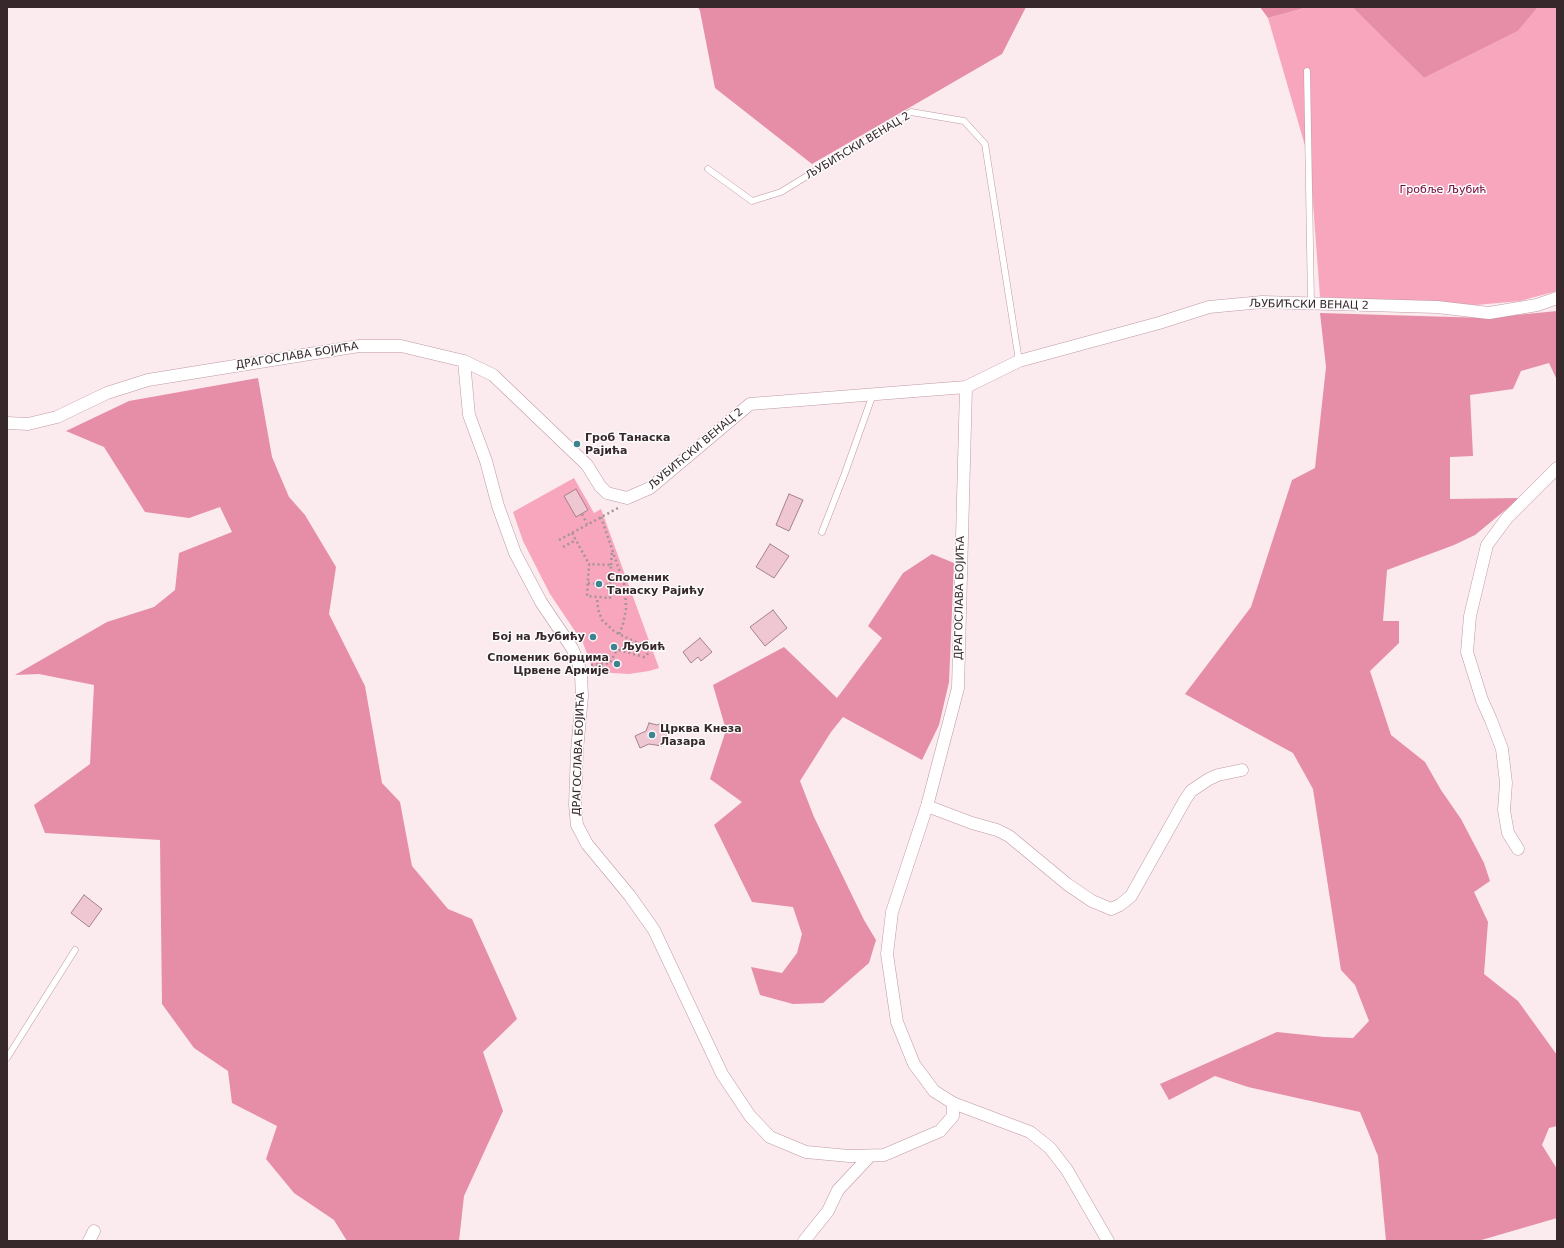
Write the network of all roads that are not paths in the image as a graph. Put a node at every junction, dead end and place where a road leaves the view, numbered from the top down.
1 (1307, 71) dead end
2 (708, 169) dead end
3 (1557, 298) edge
4 (1311, 304) junction
5 (464, 361) junction
6 (1019, 361) junction
7 (966, 387) junction
8 (873, 394) junction
9 (7, 423) edge
10 (1557, 468) edge
11 (822, 532) dead end
12 (1242, 770) dead end
13 (927, 806) junction
14 (1518, 849) dead end
15 (75, 950) dead end
16 (7, 1058) edge
17 (953, 1103) junction
18 (870, 1156) junction
19 (804, 1241) edge
20 (1108, 1241) edge

1 - 4 lane
2 - 6 lane, ЉУБИЋСКИ ВЕНАЦ 2
3 - 4 street, ЉУБИЋСКИ ВЕНАЦ 2
4 - 6 street, ЉУБИЋСКИ ВЕНАЦ 2
5 - 8 street, ЉУБИЋСКИ ВЕНАЦ 2
5 - 9 street, ДРАГОСЛАВА БОЈИЋА
5 - 18 street, ДРАГОСЛАВА БОЈИЋА
6 - 7 street, ЉУБИЋСКИ ВЕНАЦ 2
7 - 8 street, ЉУБИЋСКИ ВЕНАЦ 2
7 - 13 street, ДРАГОСЛАВА БОЈИЋА
8 - 11 lane
10 - 14 street
12 - 13 street
13 - 17 street, ДРАГОСЛАВА БОЈИЋА
15 - 16 lane
17 - 18 street, ДРАГОСЛАВА БОЈИЋА
17 - 20 street, ДРАГОСЛАВА БОЈИЋА
18 - 19 street

